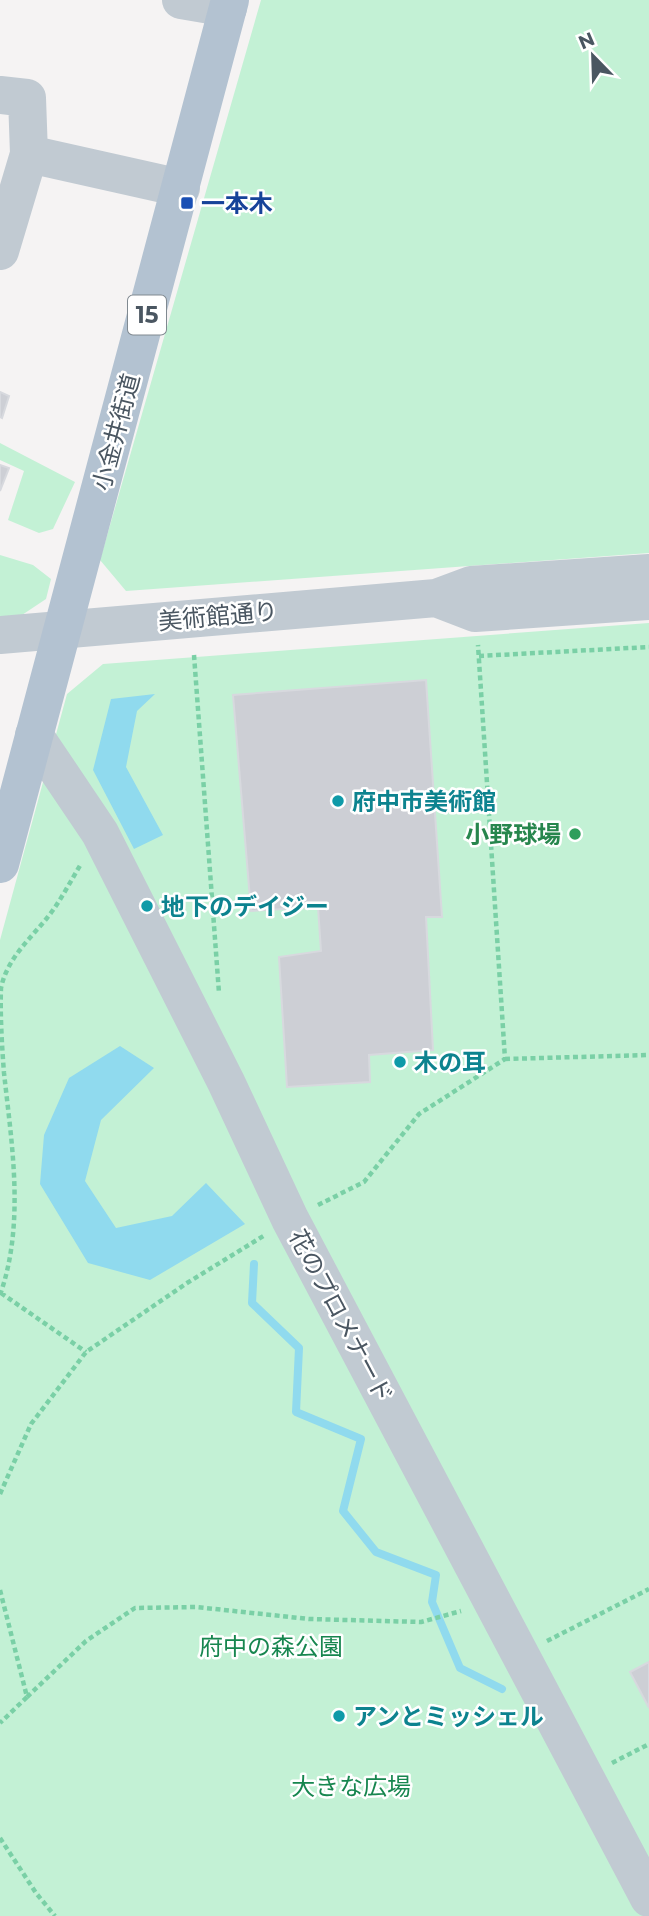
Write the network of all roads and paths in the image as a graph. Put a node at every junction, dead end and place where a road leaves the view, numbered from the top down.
1 (181, 0) edge
2 (229, 4) edge
3 (0, 95) edge
4 (29, 153) junction
5 (181, 188) junction
6 (2, 239) edge
7 (649, 573) edge
8 (436, 598) junction
9 (649, 601) edge
10 (475, 613) junction
11 (63, 629) junction
12 (0, 635) edge
13 (649, 647) edge
14 (194, 655) dead end
15 (478, 656) junction
16 (34, 735) junction
17 (100, 833) junction
18 (0, 864) edge
19 (220, 999) dead end
20 (649, 1055) edge
21 (505, 1059) junction
22 (290, 1219) junction
23 (0, 1294) edge
24 (86, 1352) junction
25 (0, 1494) edge
26 (649, 1589) edge
27 (0, 1590) edge
28 (491, 1602) junction
29 (519, 1656) junction
30 (27, 1697) junction
31 (0, 1723) edge
32 (0, 1839) edge
33 (649, 1898) edge
34 (55, 1916) edge

1 - 2 street
2 - 5 main road, 小金井街道 / 15
3 - 4 street
4 - 5 street
4 - 6 street
5 - 11 main road, 小金井街道 / 15
7 - 8 street, 美術館通り
8 - 10 street, 美術館通り
8 - 11 street, 美術館通り
9 - 10 street, 美術館通り
10 - 15 path
11 - 12 street, 美術館通り
11 - 16 main road, 小金井街道 / 15
13 - 15 path
14 - 19 path
15 - 21 path
16 - 17 street, 花のプロメナード
16 - 18 main road, 小金井街道 / 15
17 - 22 street, 花のプロメナード
17 - 23 path
20 - 21 path
21 - 22 path
22 - 24 path
22 - 28 street, 花のプロメナード
23 - 24 path
24 - 25 path
26 - 29 path
27 - 30 path
28 - 29 street, 花のプロメナード
28 - 30 path
29 - 33 street, 花のプロメナード
30 - 31 path
32 - 34 path

